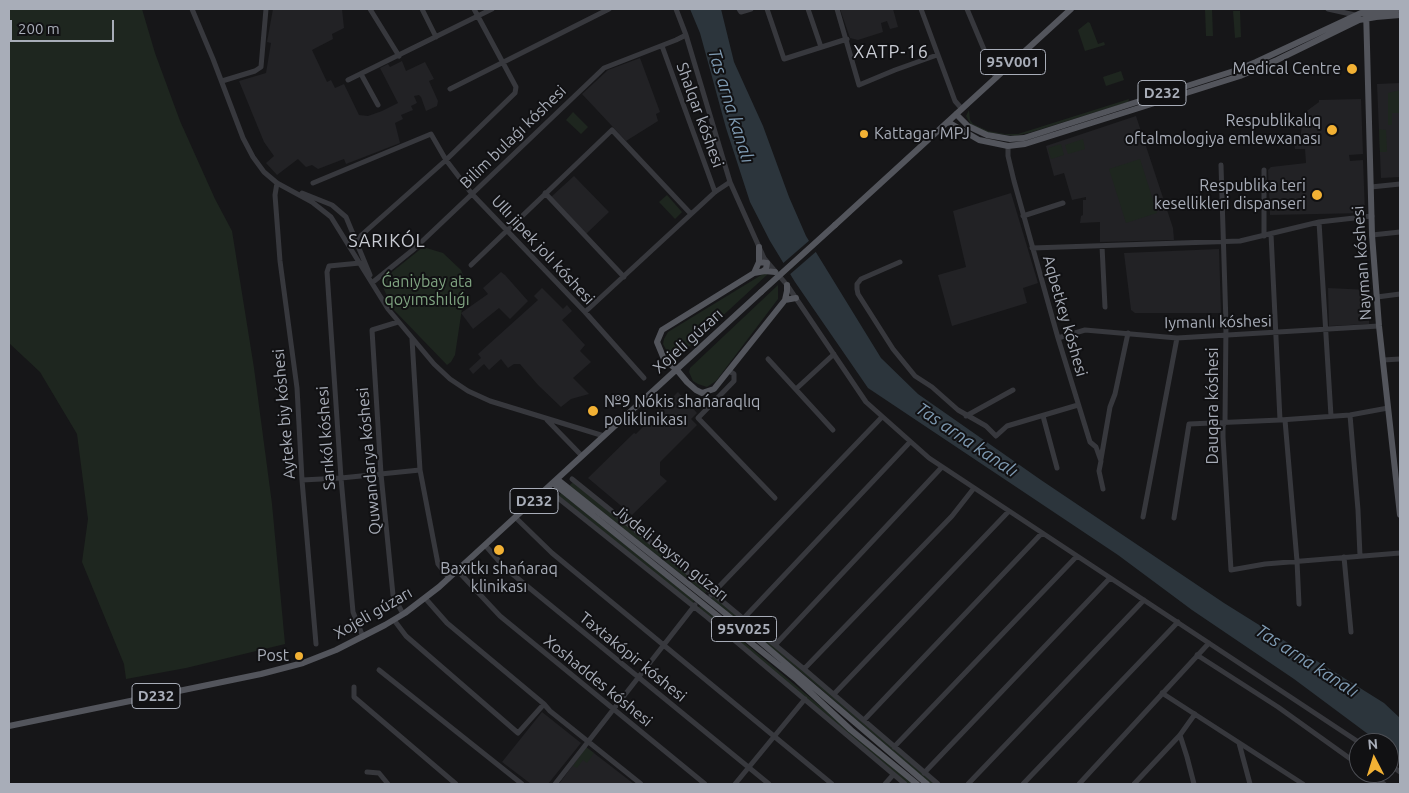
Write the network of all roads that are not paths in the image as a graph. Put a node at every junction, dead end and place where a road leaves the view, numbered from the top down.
1 (192, 9) edge
2 (266, 9) edge
3 (370, 9) edge
4 (422, 9) edge
5 (474, 9) edge
6 (492, 9) edge
7 (609, 9) edge
8 (676, 9) edge
9 (751, 9) edge
10 (766, 9) edge
11 (808, 9) edge
12 (837, 9) edge
13 (921, 9) edge
14 (967, 9) edge
15 (1070, 9) edge
16 (1328, 9) edge
17 (1400, 9) edge
18 (740, 10) edge
19 (1366, 13) edge
20 (478, 16) junction
21 (1400, 16) edge
22 (1356, 18) junction
23 (686, 35) junction
24 (436, 37) junction
25 (847, 39) junction
26 (662, 46) junction
27 (821, 47) junction
28 (937, 55) junction
29 (398, 56) junction
30 (502, 62) junction
31 (361, 74) junction
32 (996, 78) junction
33 (348, 80) dead end
34 (222, 81) junction
35 (450, 89) dead end
36 (378, 105) dead end
37 (1135, 106) junction
38 (962, 109) junction
39 (956, 114) junction
40 (962, 121) junction
41 (948, 122) junction
42 (957, 127) junction
43 (1008, 146) junction
44 (446, 160) junction
45 (1221, 165) dead end
46 (1264, 170) dead end
47 (730, 182) junction
48 (277, 183) junction
49 (313, 183) dead end
50 (1400, 184) edge
51 (1371, 186) junction
52 (292, 190) junction
53 (715, 192) junction
54 (545, 193) junction
55 (472, 194) junction
56 (1063, 203) dead end
57 (691, 214) junction
58 (1023, 216) junction
59 (1372, 216) junction
60 (1319, 222) junction
61 (507, 229) junction
62 (1400, 232) edge
63 (1271, 234) junction
64 (1372, 235) junction
65 (1264, 236) junction
66 (357, 239) junction
67 (1223, 242) junction
68 (1102, 246) junction
69 (759, 247) junction
70 (1032, 248) junction
71 (759, 262) junction
72 (900, 262) dead end
73 (360, 263) junction
74 (767, 263) junction
75 (471, 265) dead end
76 (763, 271) junction
77 (774, 272) junction
78 (754, 273) junction
79 (624, 278) junction
80 (373, 282) junction
81 (787, 285) junction
82 (1400, 294) edge
83 (1377, 297) junction
84 (796, 298) junction
85 (785, 300) junction
86 (1105, 307) dead end
87 (585, 312) junction
88 (398, 322) junction
89 (1379, 326) junction
90 (1326, 330) junction
91 (1128, 333) junction
92 (1276, 333) junction
93 (1226, 336) junction
94 (1058, 338) junction
95 (1177, 338) junction
96 (412, 339) junction
97 (834, 354) junction
98 (768, 358) dead end
99 (1400, 359) edge
100 (1384, 360) junction
101 (677, 370) junction
102 (729, 371) junction
103 (644, 378) dead end
104 (796, 389) junction
105 (1013, 390) dead end
106 (1078, 405) junction
107 (1388, 408) junction
108 (1350, 415) junction
109 (966, 416) junction
110 (1043, 416) junction
111 (1331, 416) junction
112 (882, 417) junction
113 (546, 419) junction
114 (1282, 420) junction
115 (1226, 422) junction
116 (834, 430) dead end
117 (604, 436) junction
118 (910, 442) junction
119 (1397, 455) edge
120 (582, 456) junction
121 (1101, 461) junction
122 (942, 467) junction
123 (1057, 468) dead end
124 (420, 470) junction
125 (381, 474) junction
126 (341, 478) junction
127 (572, 479) dead end
128 (302, 480) junction
129 (555, 481) junction
130 (974, 488) junction
131 (1104, 489) dead end
132 (553, 494) dead end
133 (775, 498) dead end
134 (1009, 511) junction
135 (1400, 515) edge
136 (1143, 517) dead end
137 (516, 518) junction
138 (1174, 518) dead end
139 (1042, 533) junction
140 (485, 545) junction
141 (1400, 553) edge
142 (1077, 556) junction
143 (1360, 556) junction
144 (1344, 558) junction
145 (1297, 561) junction
146 (458, 570) junction
147 (449, 578) junction
148 (1110, 578) junction
149 (712, 593) junction
150 (425, 598) junction
151 (707, 599) junction
152 (1144, 600) junction
153 (696, 604) junction
154 (1299, 604) dead end
155 (403, 614) junction
156 (743, 618) junction
157 (394, 620) junction
158 (1178, 622) junction
159 (1352, 632) dead end
160 (363, 637) junction
161 (1209, 643) junction
162 (316, 644) dead end
163 (775, 645) junction
164 (662, 646) junction
165 (1197, 656) junction
166 (804, 669) junction
167 (379, 670) dead end
168 (638, 677) junction
169 (354, 687) dead end
170 (834, 694) junction
171 (1162, 694) junction
172 (804, 699) junction
173 (544, 704) junction
174 (613, 708) junction
175 (1195, 714) junction
176 (864, 720) junction
177 (9, 726) edge
178 (1180, 735) junction
179 (773, 736) junction
180 (1349, 736) edge
181 (587, 742) junction
182 (1239, 743) junction
183 (894, 747) junction
184 (1349, 758) edge
185 (749, 768) junction
186 (367, 772) dead end
187 (924, 773) junction
188 (893, 775) junction
189 (1288, 775) junction
190 (1193, 782) edge
191 (388, 784) edge
192 (456, 784) edge
193 (522, 784) edge
194 (555, 784) edge
195 (641, 784) edge
196 (705, 784) edge
197 (735, 784) edge
198 (768, 784) edge
199 (832, 784) edge
200 (885, 784) edge
201 (905, 784) edge
202 (917, 784) edge
203 (927, 784) edge
204 (938, 784) edge
205 (968, 784) edge
206 (1023, 784) edge
207 (1079, 784) edge
208 (1134, 784) edge
209 (1186, 784) edge
210 (1250, 784) edge
211 (1291, 784) edge
212 (1303, 784) edge

1 - 34 street
2 - 34 street
3 - 29 street
4 - 24 street
5 - 20 street
6 - 20 street
7 - 30 street
8 - 23 street
9 - 18 street
10 - 27 street
11 - 27 street
12 - 25 street
13 - 28 street
14 - 32 street
15 - 32 main road, Xojeli gúzarı / 95V001
16 - 22 street, D232
17 - 19 main road, D232
19 - 21 main road, D232
19 - 22 main road, D232
19 - 51 main road, Nayman kóshesi
20 - 24 street
20 - 30 street
22 - 37 main road, D232
23 - 26 street, Bilim bulaǵı kóshesi
23 - 47 street
24 - 29 street
25 - 27 street
25 - 28 street
26 - 53 street, Shalqar kóshesi
26 - 55 street, Bilim bulaǵı kóshesi
28 - 38 street
29 - 31 street
30 - 35 street
30 - 44 street
31 - 33 street
31 - 36 street
32 - 38 main road, Xojeli gúzarı / 95V001
34 - 48 street
37 - 40 main road, D232
37 - 43 main road, D232
38 - 39 main road, Xojeli gúzarı / 95V001
39 - 40 main road, D232
39 - 41 main road, Xojeli gúzarı / D232
40 - 42 main road
41 - 42 main road, D232
41 - 101 main road, Xojeli gúzarı / D232, bridge
42 - 43 main road, D232
43 - 58 street, Aqbetkey kóshesi
44 - 49 street, Ullı jipek jolı kóshesi
44 - 55 street, Ullı jipek jolı kóshesi
44 - 66 street
45 - 67 street, Dauqara kóshesi
46 - 65 street
47 - 53 street
47 - 69 street
48 - 52 street
48 - 128 street, Ayteke biy kóshesi
50 - 51 street
51 - 59 main road, Nayman kóshesi
52 - 66 street
52 - 73 street
53 - 57 street
54 - 57 street
54 - 61 street
54 - 79 street
55 - 61 street, Ullı jipek jolı kóshesi
55 - 80 street, Bilim bulaǵı kóshesi
56 - 58 street
57 - 79 street
58 - 70 street, Aqbetkey kóshesi
59 - 60 street
59 - 64 main road, Nayman kóshesi
60 - 63 street
60 - 90 street
61 - 75 street
61 - 87 street, Ullı jipek jolı kóshesi
62 - 64 street
63 - 65 street
63 - 92 street
64 - 83 main road, Nayman kóshesi
65 - 67 street
66 - 80 street
67 - 68 street
67 - 93 street, Dauqara kóshesi
68 - 70 street
68 - 86 street
69 - 71 main road
69 - 74 street
70 - 94 street, Aqbetkey kóshesi
71 - 74 main road
71 - 78 main road
72 - 109 street
73 - 80 street
73 - 126 street, Sarıkól kóshesi
74 - 76 main road
74 - 77 street
76 - 77 main road
76 - 78 main road
77 - 81 street
78 - 101 main road
79 - 87 street
80 - 88 street
81 - 84 street
81 - 85 main road
82 - 83 street
83 - 89 main road, Nayman kóshesi
84 - 85 main road
84 - 97 street
85 - 102 main road
87 - 103 street, Ullı jipek jolı kóshesi
88 - 96 street
88 - 125 street, Quwandarya kóshesi
89 - 90 street, Iymanlı kóshesi
89 - 100 main road, Nayman kóshesi
90 - 92 street, Iymanlı kóshesi
90 - 111 street
91 - 94 street, Iymanlı kóshesi
91 - 95 street, Iymanlı kóshesi
91 - 121 street
92 - 93 street, Iymanlı kóshesi
92 - 114 street
93 - 95 street, Iymanlı kóshesi
93 - 115 street, Dauqara kóshesi
94 - 106 street, Aqbetkey kóshesi
95 - 136 street
96 - 113 street
96 - 124 street
97 - 104 street
97 - 112 street
98 - 104 street
99 - 100 street
100 - 107 main road, Nayman kóshesi
101 - 102 main road
101 - 117 main road, Xojeli gúzarı / D232
102 - 133 street
104 - 116 street
105 - 109 street
106 - 110 street
106 - 121 street, Aqbetkey kóshesi
107 - 108 street
107 - 119 main road, Nayman kóshesi
108 - 111 street
108 - 143 street
109 - 110 street
110 - 123 street
111 - 114 street
112 - 118 street
112 - 149 street
113 - 117 street
113 - 120 street
114 - 115 street
114 - 145 street
115 - 138 street
115 - 145 street, Dauqara kóshesi
117 - 120 main road, Xojeli gúzarı / D232
118 - 122 street
118 - 156 street
119 - 135 main road, Nayman kóshesi
120 - 129 main road, Xojeli gúzarı / D232
121 - 131 street, Aqbetkey kóshesi
122 - 130 street
122 - 163 street
124 - 125 street
124 - 147 street
125 - 126 street
125 - 155 street, Quwandarya kóshesi
126 - 128 street
126 - 160 street, Sarıkól kóshesi
127 - 149 street
128 - 162 street, Ayteke biy kóshesi
129 - 137 main road, Xojeli gúzarı / D232
129 - 151 main road, Jiydeli baysın gúzarı / 95V025
129 - 153 main road, Jiydeli baysın gúzarı / 95V025
130 - 134 street
130 - 166 street
132 - 153 street
134 - 139 street
134 - 170 street
137 - 140 main road, Xojeli gúzarı / D232
137 - 164 street
139 - 142 street
139 - 176 street
140 - 146 main road, Xojeli gúzarı / D232
140 - 168 street, Taxtakópir kóshesi
141 - 143 street
142 - 148 street
142 - 183 street
143 - 144 street
144 - 145 street
144 - 159 street
145 - 154 street
146 - 147 main road, Xojeli gúzarı / D232
146 - 174 street, Xoshaddes kóshesi
147 - 150 main road, Xojeli gúzarı / D232
148 - 152 street
148 - 187 street
149 - 151 street
149 - 156 street
150 - 155 main road, Xojeli gúzarı / D232
150 - 173 street
151 - 203 main road, Jiydeli baysın gúzarı / 95V025
152 - 158 street
152 - 205 street
153 - 164 street
153 - 172 street
153 - 202 main road, Jiydeli baysın gúzarı / 95V025
155 - 157 main road, Xojeli gúzarı / D232
156 - 163 street
157 - 160 main road, Xojeli gúzarı / D232
157 - 173 street
158 - 161 street
158 - 206 street
160 - 177 main road, Xojeli gúzarı / D232
161 - 165 street
161 - 180 street
163 - 166 street
164 - 168 street
164 - 179 street
165 - 171 street
165 - 184 street
166 - 170 street
167 - 193 street
168 - 174 street
168 - 185 street, Taxtakópir kóshesi
169 - 192 street
170 - 176 street
171 - 175 street
171 - 207 street
172 - 179 street
172 - 188 street
173 - 181 street
174 - 181 street
174 - 196 street, Xoshaddes kóshesi
175 - 178 street
175 - 182 street
176 - 183 street
178 - 190 street
178 - 208 street
179 - 185 street
179 - 199 street
181 - 194 street
181 - 195 street
182 - 189 street
182 - 210 street
183 - 187 street
185 - 197 street
185 - 198 street, Taxtakópir kóshesi
186 - 191 street
187 - 204 street
188 - 200 street
188 - 201 street
189 - 211 street
189 - 212 street
190 - 209 street

